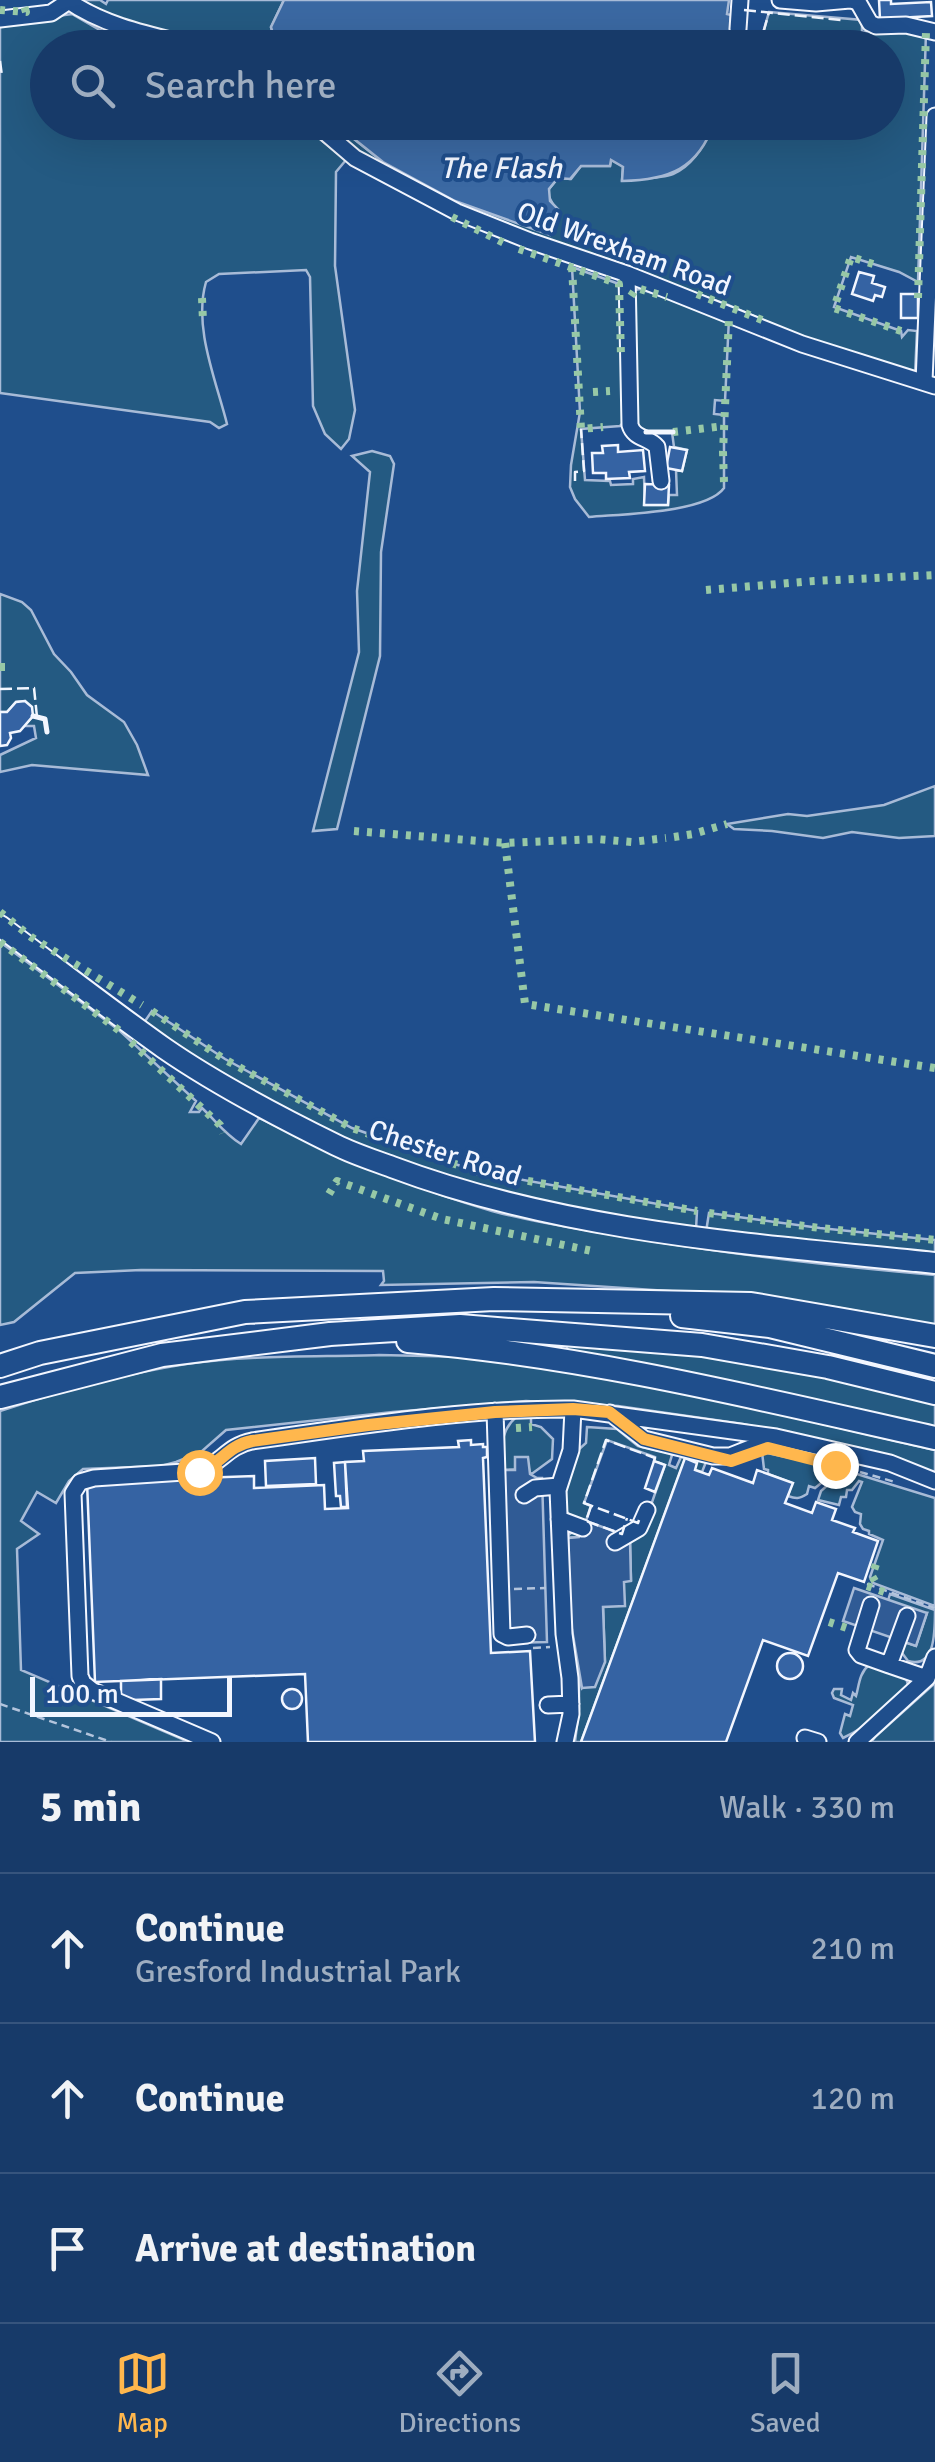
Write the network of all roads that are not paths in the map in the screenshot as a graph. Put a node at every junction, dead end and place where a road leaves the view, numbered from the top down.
1 (740, 0) edge
2 (780, 0) edge
3 (850, 0) edge
4 (68, 1) edge
5 (0, 19) edge
6 (738, 28) dead end
7 (135, 30) edge
8 (935, 32) edge
9 (935, 116) edge
10 (334, 140) edge
11 (627, 274) junction
12 (930, 384) edge
13 (661, 481) dead end
14 (0, 926) edge
15 (935, 1263) edge
16 (559, 1301) junction
17 (330, 1334) junction
18 (935, 1336) edge
19 (0, 1366) edge
20 (935, 1366) edge
21 (935, 1393) edge
22 (0, 1397) edge
23 (573, 1409) junction
24 (495, 1412) junction
25 (609, 1412) junction
26 (776, 1438) junction
27 (935, 1438) edge
28 (935, 1482) edge
29 (558, 1486) junction
30 (524, 1495) dead end
31 (646, 1510) dead end
32 (560, 1519) junction
33 (584, 1528) dead end
34 (616, 1542) dead end
35 (871, 1605) dead end
36 (907, 1616) dead end
37 (527, 1635) dead end
38 (935, 1657) edge
39 (889, 1664) junction
40 (926, 1678) junction
41 (570, 1704) junction
42 (548, 1705) dead end
43 (212, 1742) edge
44 (566, 1742) edge
45 (857, 1742) edge

1 - 6 street
2 - 3 street
3 - 8 street
4 - 5 street
4 - 7 street
9 - 12 street
10 - 11 street, Old Wrexham Road
11 - 12 street, Old Wrexham Road
11 - 13 street
14 - 15 main road, Chester Road
16 - 18 highway
16 - 19 highway
16 - 20 highway
17 - 21 highway
17 - 22 highway
17 - 27 highway
23 - 24 street
23 - 25 street
23 - 29 street
24 - 37 street
24 - 43 street
25 - 26 street
25 - 26 street
26 - 28 street
29 - 30 street
29 - 32 street
31 - 34 street
32 - 33 street
32 - 41 street
35 - 39 street
36 - 39 street
38 - 40 street
39 - 40 street
40 - 45 street
41 - 42 street
41 - 44 street

